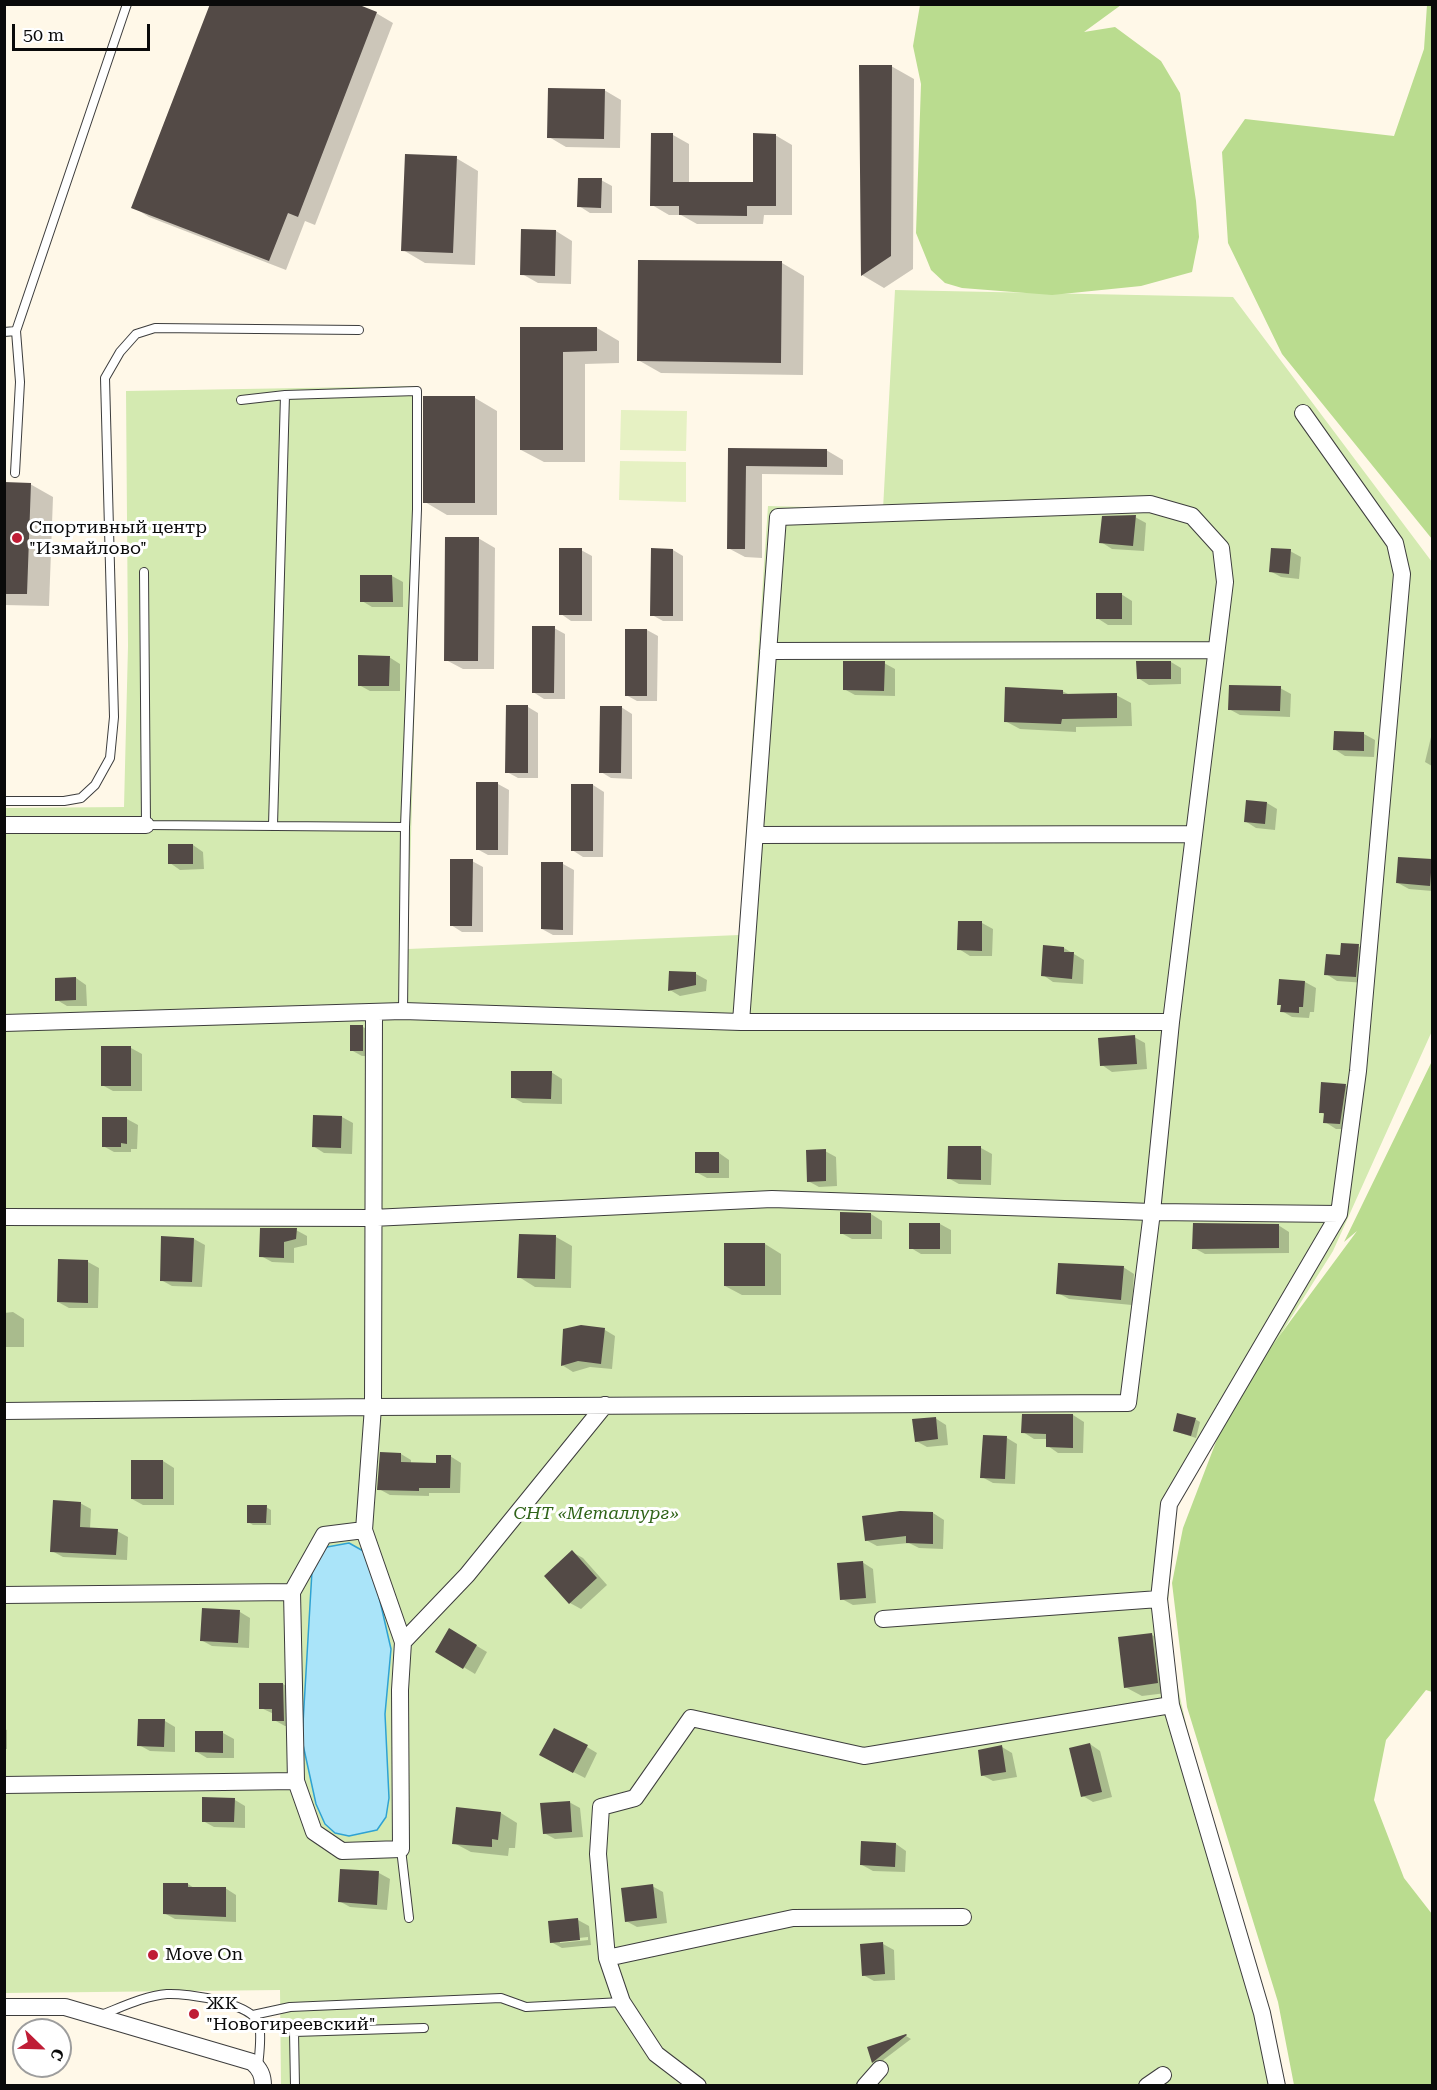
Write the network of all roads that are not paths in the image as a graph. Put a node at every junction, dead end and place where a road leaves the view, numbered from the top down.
1 (127, 4) edge
2 (359, 330) dead end
3 (16, 331) junction
4 (4, 332) edge
5 (285, 395) junction
6 (241, 400) dead end
7 (1303, 413) dead end
8 (15, 473) dead end
9 (144, 572) dead end
10 (1216, 650) junction
11 (768, 651) junction
12 (4, 801) edge
13 (4, 825) edge
14 (146, 825) junction
15 (273, 825) junction
16 (405, 827) junction
17 (1194, 834) junction
18 (755, 835) junction
19 (403, 1011) junction
20 (374, 1012) junction
21 (741, 1022) junction
22 (1171, 1022) junction
23 (4, 1023) edge
24 (1152, 1212) junction
25 (1339, 1214) junction
26 (4, 1217) edge
27 (372, 1218) junction
28 (605, 1405) junction
29 (373, 1407) junction
30 (4, 1411) edge
31 (364, 1530) junction
32 (292, 1592) junction
33 (4, 1595) edge
34 (1159, 1599) junction
35 (883, 1619) dead end
36 (404, 1642) junction
37 (1171, 1705) junction
38 (296, 1781) junction
39 (4, 1785) edge
40 (401, 1849) junction
41 (963, 1917) dead end
42 (409, 1918) dead end
43 (607, 1958) junction
44 (622, 2002) junction
45 (4, 2007) edge
46 (253, 2015) junction
47 (98, 2016) junction
48 (424, 2028) dead end
49 (258, 2067) junction
50 (880, 2068) dead end
51 (1163, 2075) dead end
52 (263, 2085) edge
53 (295, 2085) edge
54 (698, 2085) edge
55 (865, 2085) edge
56 (1147, 2085) edge
57 (1276, 2085) edge

1 - 3 lane
2 - 12 lane
3 - 4 lane
3 - 8 lane
5 - 6 lane
5 - 15 lane
5 - 16 lane
7 - 25 street
9 - 14 lane
10 - 11 street
10 - 11 street
10 - 17 street
11 - 18 street
13 - 14 street
14 - 15 lane
15 - 16 lane
16 - 19 lane
17 - 18 street
17 - 22 street
18 - 21 street
19 - 20 street
19 - 21 street
20 - 23 street
20 - 27 street
21 - 22 street
22 - 24 street
24 - 25 street
24 - 27 street
24 - 28 street
25 - 34 street
26 - 27 street
27 - 29 street
28 - 29 street
28 - 36 street
29 - 30 street
29 - 31 street
31 - 32 street
31 - 36 street
32 - 33 street
32 - 38 street
34 - 35 street
34 - 37 street
36 - 40 street
37 - 43 street
37 - 57 street
38 - 39 street
38 - 40 street
40 - 42 lane
41 - 43 street
43 - 44 street
44 - 46 lane
44 - 54 street
45 - 47 street
46 - 47 lane
46 - 49 lane
47 - 49 street
48 - 53 lane
49 - 52 street
50 - 55 street
51 - 56 street

